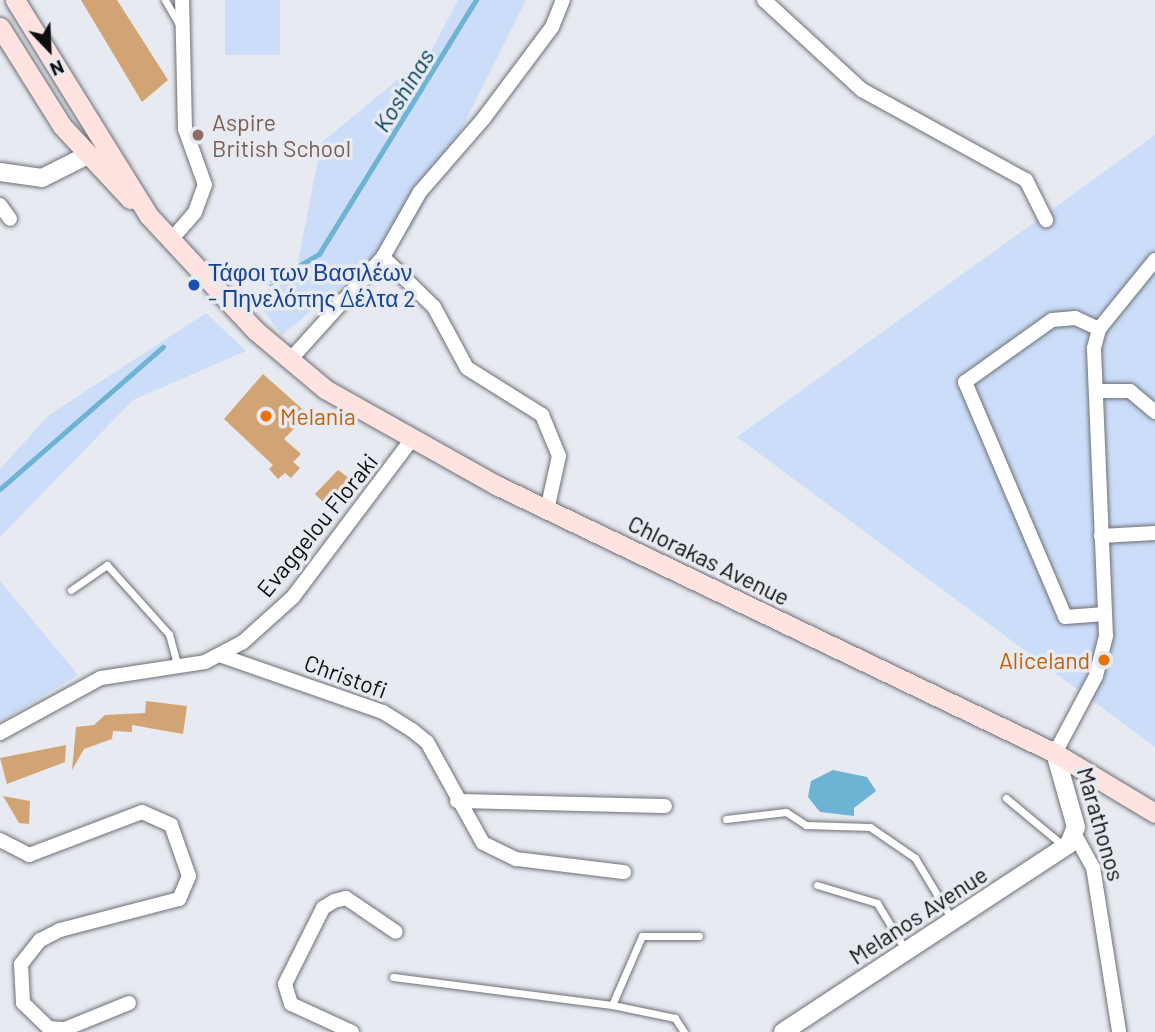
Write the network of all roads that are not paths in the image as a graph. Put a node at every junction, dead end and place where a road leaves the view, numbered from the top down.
1 (15, 0) edge
2 (165, 0) edge
3 (182, 0) edge
4 (562, 0) edge
5 (764, 0) edge
6 (0, 27) edge
7 (186, 34) junction
8 (86, 156) junction
9 (0, 172) edge
10 (0, 205) edge
11 (149, 216) junction
12 (10, 219) dead end
13 (1046, 220) dead end
14 (170, 241) junction
15 (383, 257) junction
16 (1155, 260) edge
17 (1099, 329) junction
18 (289, 361) junction
19 (1096, 391) junction
20 (1155, 412) edge
21 (410, 442) junction
22 (547, 510) junction
23 (1155, 533) edge
24 (1101, 536) junction
25 (71, 590) dead end
26 (1105, 614) junction
27 (222, 656) junction
28 (177, 664) junction
29 (0, 733) edge
30 (1055, 753) junction
31 (1006, 798) dead end
32 (457, 801) junction
33 (665, 806) dead end
34 (1155, 813) edge
35 (726, 819) dead end
36 (0, 840) edge
37 (1070, 841) junction
38 (624, 872) dead end
39 (817, 884) dead end
40 (953, 922) junction
41 (396, 932) dead end
42 (699, 936) dead end
43 (907, 953) junction
44 (393, 977) dead end
45 (129, 1003) dead end
46 (612, 1005) junction
47 (352, 1032) edge
48 (684, 1032) edge
49 (783, 1032) edge
50 (1119, 1032) edge

1 - 11 main road
2 - 7 lane
3 - 7 street
4 - 15 street
5 - 13 street
6 - 8 main road
7 - 14 street
8 - 9 street
8 - 11 main road
10 - 12 street
11 - 14 main road, Chlorakas Avenue
14 - 18 main road, Chlorakas Avenue
15 - 18 street
15 - 22 street
16 - 17 street
17 - 19 street
17 - 26 street
18 - 21 main road, Chlorakas Avenue
19 - 20 street
19 - 24 street
21 - 22 main road, Chlorakas Avenue
21 - 27 street, Evaggelou Floraki
22 - 30 main road, Chlorakas Avenue
23 - 24 street
24 - 26 street
25 - 28 lane
26 - 30 street
27 - 28 street
27 - 32 street, Christofi
28 - 29 street
30 - 34 main road, Chlorakas Avenue
30 - 37 street, Marathonos
31 - 37 lane
32 - 33 street
32 - 38 street, Christofi
35 - 40 lane
36 - 45 street
37 - 40 street, Melanos Avenue
37 - 50 street, Marathonos
39 - 43 lane
40 - 43 street, Melanos Avenue
41 - 47 street
42 - 46 lane
43 - 49 street, Melanos Avenue
44 - 46 lane
46 - 48 lane

